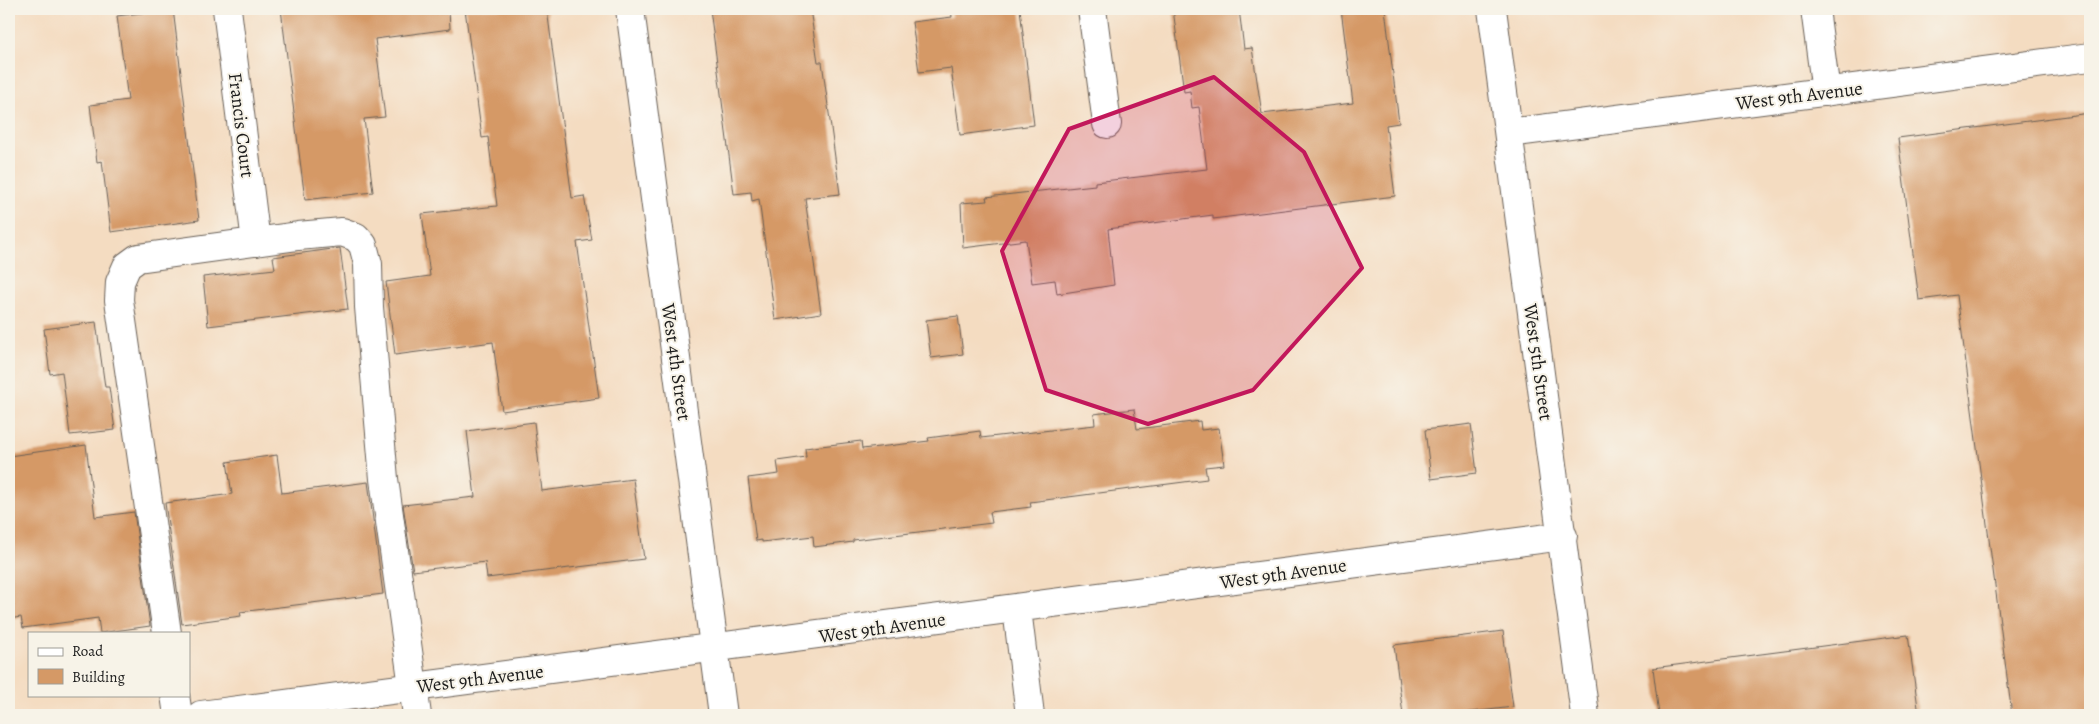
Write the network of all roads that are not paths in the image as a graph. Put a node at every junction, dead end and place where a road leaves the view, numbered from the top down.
1 (227, 9) edge
2 (630, 9) edge
3 (1092, 9) edge
4 (1492, 9) edge
5 (1815, 9) edge
6 (2090, 57) edge
7 (1826, 92) junction
8 (1107, 124) dead end
9 (1509, 133) junction
10 (256, 242) junction
11 (1563, 536) junction
12 (1017, 609) junction
13 (167, 632) edge
14 (714, 649) junction
15 (414, 687) junction
16 (176, 696) edge
17 (178, 715) edge
18 (201, 715) edge
19 (418, 715) edge
20 (723, 715) edge
21 (1030, 715) edge
22 (1586, 715) edge

1 - 10 street, Francis Court
2 - 14 street, West 4th Street
3 - 8 street
4 - 9 street, West 5th Street
5 - 7 street
6 - 7 street, West 9th Avenue
7 - 9 street, West 9th Avenue
9 - 11 street, West 5th Street
10 - 13 street
10 - 15 street
11 - 12 street, West 9th Avenue
11 - 22 street, West 5th Street
12 - 14 street, West 9th Avenue
12 - 21 street
14 - 15 street, West 9th Avenue
14 - 20 street, West 4th Street
15 - 18 street, West 9th Avenue
15 - 19 street
16 - 17 street

